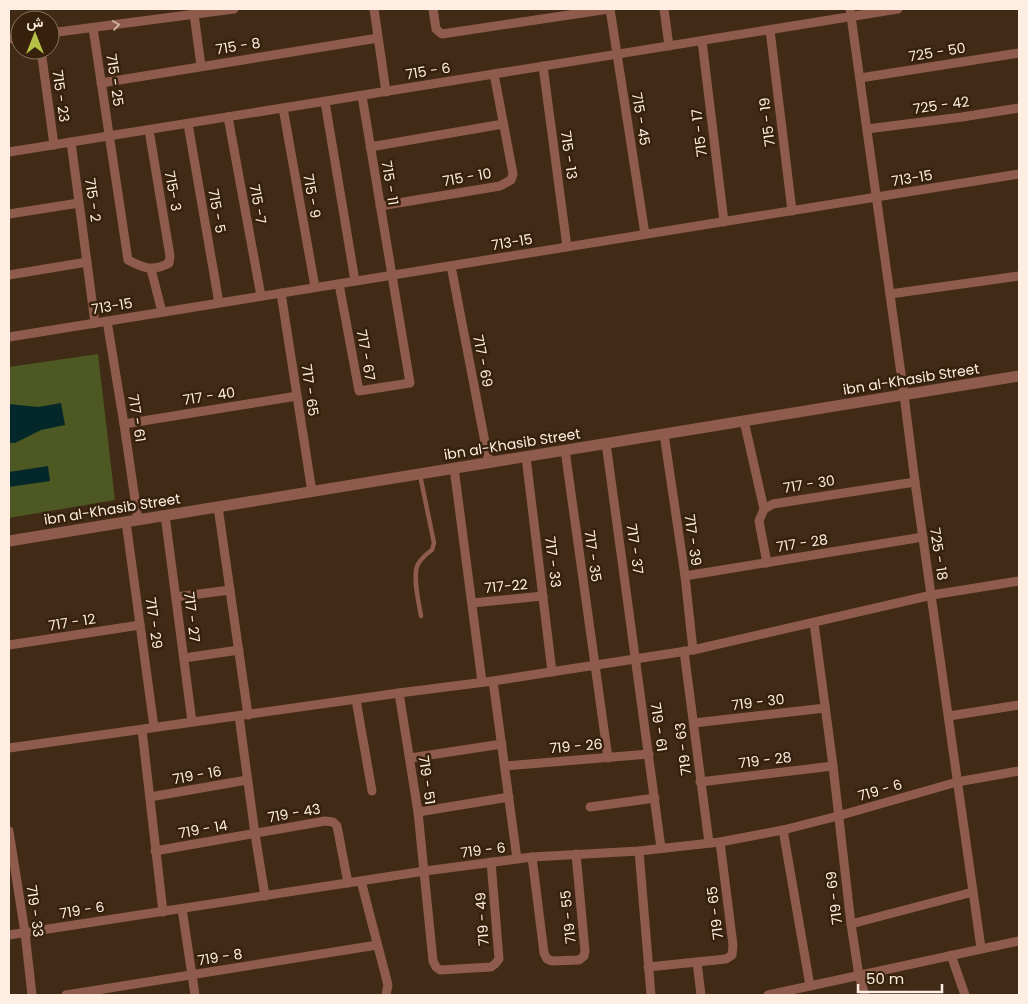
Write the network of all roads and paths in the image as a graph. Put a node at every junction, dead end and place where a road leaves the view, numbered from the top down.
1 (234, 9) edge
2 (374, 9) edge
3 (433, 9) edge
4 (610, 9) edge
5 (664, 9) edge
6 (898, 9) edge
7 (851, 13) edge
8 (194, 14) junction
9 (93, 28) junction
10 (770, 30) junction
11 (60, 32) edge
12 (378, 38) junction
13 (702, 41) junction
14 (669, 46) junction
15 (1019, 53) edge
16 (618, 54) junction
17 (42, 60) edge
18 (201, 66) junction
19 (543, 66) junction
20 (494, 74) junction
21 (860, 78) junction
22 (102, 83) junction
23 (386, 92) junction
24 (362, 96) junction
25 (324, 102) junction
26 (283, 108) junction
27 (1019, 108) edge
28 (228, 117) junction
29 (188, 124) junction
30 (503, 124) junction
31 (867, 129) junction
32 (148, 130) junction
33 (109, 136) junction
34 (71, 142) junction
35 (54, 145) junction
36 (370, 147) junction
37 (9, 152) edge
38 (1019, 176) edge
39 (877, 197) junction
40 (80, 203) junction
41 (380, 206) junction
42 (792, 211) junction
43 (9, 214) edge
44 (724, 222) junction
45 (645, 234) junction
46 (568, 247) junction
47 (87, 262) junction
48 (451, 266) junction
49 (151, 269) junction
50 (9, 274) edge
51 (391, 275) junction
52 (1019, 276) edge
53 (355, 281) junction
54 (339, 284) junction
55 (315, 288) junction
56 (281, 293) junction
57 (890, 294) junction
58 (261, 296) junction
59 (219, 303) junction
60 (162, 312) junction
61 (107, 321) junction
62 (95, 323) junction
63 (9, 336) edge
64 (1019, 376) edge
65 (904, 395) junction
66 (297, 396) junction
67 (744, 421) junction
68 (124, 424) junction
69 (664, 434) junction
70 (606, 444) junction
71 (565, 450) junction
72 (526, 457) junction
73 (489, 462) junction
74 (454, 468) junction
75 (420, 474) junction
76 (915, 482) junction
77 (312, 492) junction
78 (218, 507) junction
79 (764, 509) junction
80 (165, 515) junction
81 (132, 521) junction
82 (923, 537) junction
83 (9, 541) edge
84 (767, 562) junction
85 (685, 576) junction
86 (1019, 581) edge
87 (230, 590) junction
88 (543, 596) junction
89 (932, 596) junction
90 (176, 597) junction
91 (472, 603) junction
92 (421, 616) dead end
93 (814, 623) junction
94 (140, 625) junction
95 (9, 645) edge
96 (239, 650) junction
97 (689, 651) junction
98 (184, 658) junction
99 (636, 659) junction
100 (594, 665) junction
101 (552, 672) junction
102 (493, 681) junction
103 (482, 682) junction
104 (399, 693) junction
105 (356, 700) junction
106 (1019, 704) edge
107 (825, 708) junction
108 (243, 716) junction
109 (948, 716) junction
110 (192, 722) junction
111 (694, 723) junction
112 (154, 727) junction
113 (142, 730) junction
114 (502, 744) junction
115 (9, 748) edge
116 (649, 754) junction
117 (410, 758) junction
118 (608, 758) junction
119 (505, 766) junction
120 (833, 766) junction
121 (1019, 771) edge
122 (247, 780) junction
123 (700, 782) junction
124 (957, 782) junction
125 (372, 791) dead end
126 (150, 797) junction
127 (509, 797) junction
128 (655, 798) junction
129 (590, 807) dead end
130 (418, 812) junction
131 (838, 816) junction
132 (783, 830) junction
133 (9, 832) edge
134 (255, 834) junction
135 (720, 842) junction
136 (709, 843) junction
137 (661, 848) junction
138 (155, 851) junction
139 (639, 851) junction
140 (576, 854) junction
141 (532, 857) junction
142 (517, 859) junction
143 (491, 862) junction
144 (424, 871) junction
145 (360, 881) junction
146 (348, 883) junction
147 (973, 892) junction
148 (265, 896) junction
149 (182, 909) junction
150 (163, 912) junction
151 (851, 924) junction
152 (25, 933) junction
153 (9, 935) edge
154 (1019, 941) edge
155 (377, 945) junction
156 (981, 948) junction
157 (951, 955) junction
158 (697, 962) junction
159 (648, 967) junction
160 (192, 975) junction
161 (858, 976) junction
162 (388, 986) junction
163 (810, 986) junction
164 (32, 995) edge
165 (66, 995) edge
166 (195, 995) edge
167 (386, 995) edge
168 (394, 995) edge
169 (651, 995) edge
170 (701, 995) edge
171 (768, 995) edge
172 (865, 995) edge
173 (965, 995) edge

1 - 8 street
2 - 12 street
3 - 4 street
4 - 16 street, 715 - 45
5 - 14 street
6 - 7 street, 715 - 6
7 - 10 street, 715 - 6
7 - 21 street, 725 - 18
9 -> 8 street
8 - 18 street
9 - 11 street
9 - 22 street, 715 - 25
10 - 13 street, 715 - 6
10 - 42 street, 715 - 19
12 - 18 street, 715 - 8
12 - 23 street
13 - 14 street, 715 - 6
13 - 44 street, 715 - 17
14 - 16 street, 715 - 6
15 - 21 street, 725 - 50
16 - 19 street, 715 - 6
16 - 45 street, 715 - 45
17 - 35 street, 715 - 23
18 - 22 street, 715 - 8
19 - 20 street, 715 - 6
19 - 46 street, 715 - 13
20 - 23 street, 715 - 6
20 - 30 street, 715 - 10
21 - 31 street, 725 - 18
22 - 33 street, 715 - 25
23 - 24 street, 715 - 6
24 - 25 street, 715 - 6
24 - 36 street, 715 - 11
25 - 26 street, 715 - 6
25 - 53 street
26 - 28 street, 715 - 6
26 - 55 street, 715 - 9
27 - 31 street, 725 - 42
28 - 29 street, 715 - 6
28 - 58 street, 715 -7
29 - 32 street, 715 - 6
29 - 59 street, 715 - 5
30 - 36 street
30 - 41 street, 715 - 10
31 - 39 street, 725 - 18
32 - 33 street, 715 - 6
32 - 49 street, 715- 3
33 - 34 street, 715 - 6
33 - 49 street, 715 - 25
34 - 35 street, 715 - 6
34 - 40 street, 715 - 2
35 - 37 street, 715 - 6
36 - 41 street, 715 - 11
38 - 39 street, 713-15
39 - 42 street, 713-15
39 - 57 street, 725 - 18
40 - 43 street
40 - 47 street, 715 - 2
41 - 51 street, 715 - 11
42 - 44 street, 713-15
44 - 45 street, 713-15
45 - 46 street, 713-15
46 - 48 street, 713-15
47 - 50 street
47 - 62 street, 715 - 2
48 - 51 street, 713-15
48 - 73 street, 717 - 69
49 - 60 street
51 - 53 street, 713-15
51 - 54 street, 717 - 67
52 - 57 street
53 - 54 street, 713-15
54 - 55 street, 713-15
55 - 56 street, 713-15
56 - 58 street, 713-15
56 - 66 street, 717 - 65
57 - 65 street, 725 - 18
58 - 59 street, 713-15
59 - 60 street, 713-15
60 - 61 street, 713-15
61 - 62 street, 713-15
61 - 68 street, 717 - 61
62 - 63 street, 713-15
64 - 65 street, ibn al-Khasib Street
65 - 67 street, ibn al-Khasib Street
65 - 76 street, 725 - 18
66 - 68 street, 717 - 40
66 - 77 street, 717 - 65
67 - 69 street, ibn al-Khasib Street
67 - 79 street
68 - 81 street, 717 - 61
69 - 70 street, ibn al-Khasib Street
69 - 85 street, 717 - 39
70 - 71 street, ibn al-Khasib Street
70 - 99 street, 717 - 37
71 - 72 street, ibn al-Khasib Street
71 - 100 street, 717 - 35
72 - 73 street, ibn al-Khasib Street
72 - 88 street, 717 - 33
73 - 74 street, ibn al-Khasib Street
74 - 75 street, ibn al-Khasib Street
74 - 91 street
75 - 77 street, ibn al-Khasib Street
75 - 92 lane
76 - 79 street, 717 - 30
76 - 82 street, 725 - 18
77 - 78 street, ibn al-Khasib Street
78 - 80 street, ibn al-Khasib Street
78 - 87 street
79 - 84 street
80 - 81 street, ibn al-Khasib Street
80 - 90 street, 717 - 27
81 - 83 street, ibn al-Khasib Street
81 - 94 street, 717 - 29
82 - 84 street, 717 - 28
82 - 89 street, 725 - 18
84 - 85 street, 717 - 28
85 - 97 street, 717 - 39
86 - 89 street
87 - 90 street
87 - 96 street
88 - 91 street, 717-22
88 - 101 street, 717 - 33
89 - 93 street
89 - 109 street, 725 - 18
90 - 98 street, 717 - 27
91 - 103 street
93 - 97 street
93 - 107 street, 719 - 69
94 - 95 street, 717 - 12
94 - 112 street, 717 - 29
96 - 98 street
96 - 108 street
97 - 99 street
97 - 111 street, 719 - 63
98 - 110 street, 717 - 27
99 - 100 street
99 - 116 street, 719 - 61
100 - 101 street
100 - 118 street, 717 - 35
101 - 102 street
102 - 103 street
102 - 114 street
103 - 104 street
104 - 105 street
104 - 117 street, 719 - 51
105 - 108 street
105 - 125 street
106 - 109 street
107 - 111 street, 719 - 30
107 - 120 street, 719 - 69
108 - 110 street
108 - 122 street
109 - 124 street, 725 - 18
110 - 112 street
111 - 123 street, 719 - 63
112 - 113 street
113 - 115 street
113 - 126 street
114 - 117 street
114 - 119 street
116 - 118 street, 719 - 26
116 - 128 street, 719 - 61
117 - 130 street, 719 - 51
118 - 119 street, 719 - 26
119 - 127 street
120 - 123 street, 719 - 28
120 - 131 street, 719 - 69
121 - 124 street, 719 - 6
122 - 126 street, 719 - 16
122 - 134 street
123 - 136 street, 719 - 63
124 - 131 street, 719 - 6
124 - 147 street, 725 - 18
126 - 138 street
127 - 130 street
127 - 142 street
128 - 129 street
128 - 137 street, 719 - 61
130 - 144 street, 719 - 51
131 - 132 street, 719 - 6
131 - 151 street, 719 - 69
132 - 135 street, 719 - 6
132 - 163 street
133 - 152 street, 719 - 33
134 - 138 street, 719 - 14
134 - 146 street, 719 - 43
134 - 148 street
135 - 136 street, 719 - 6
135 - 158 street, 719 - 65
136 - 137 street, 719 - 6
137 - 139 street, 719 - 6
138 - 150 street
139 - 140 street, 719 - 6
139 - 159 street
140 - 141 street, 719 - 6
140 - 141 street, 719 - 55
141 - 142 street, 719 - 6
142 - 143 street, 719 - 6
143 - 144 street, 719 - 6
143 - 144 street, 719 - 49
144 - 145 street, 719 - 6
145 - 146 street, 719 - 6
145 - 155 street
146 - 148 street, 719 - 6
147 - 151 street
147 - 156 street, 725 - 18
148 - 149 street, 719 - 6
149 - 150 street, 719 - 6
149 - 160 street
150 - 152 street, 719 - 6
151 - 161 street, 719 - 69
152 - 153 street, 719 - 6
152 - 164 street, 719 - 33
154 - 156 street
155 - 160 street, 719 - 8
155 - 162 street
156 - 157 street
157 - 161 street
157 - 173 street
158 - 159 street, 719 - 65
158 - 170 street
159 - 169 street
160 - 165 street, 719 - 8
160 - 166 street
161 - 163 street
161 - 172 street, 719 - 69
162 - 167 street
162 - 168 street
163 - 171 street

